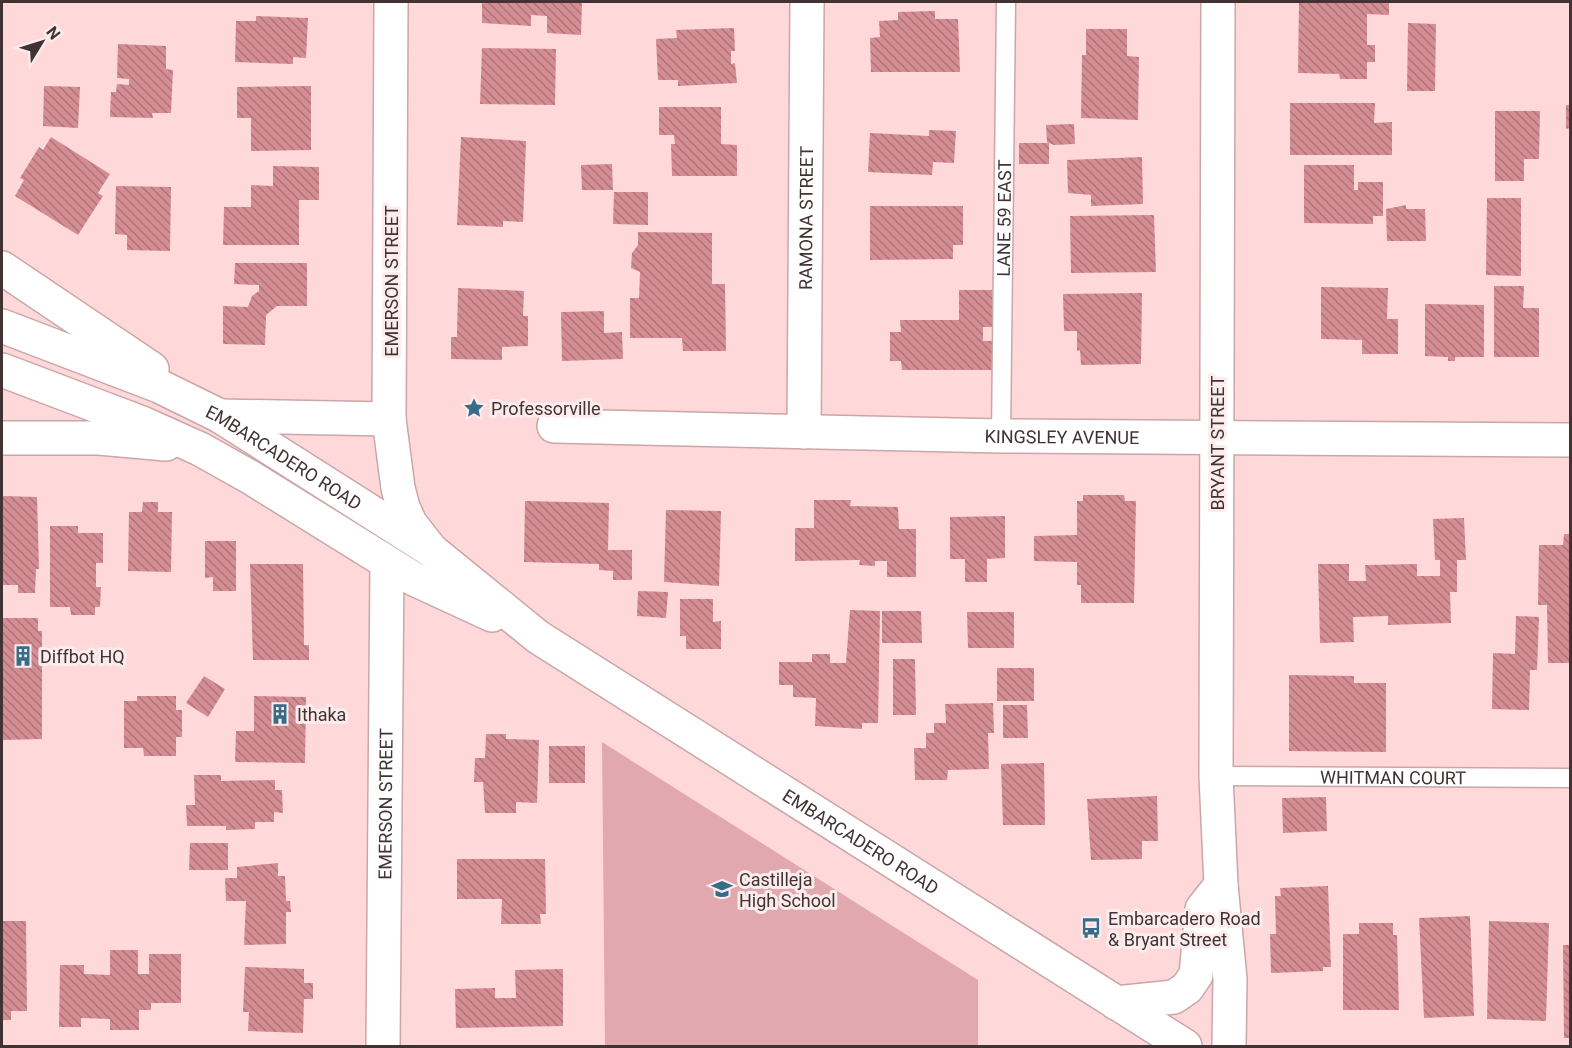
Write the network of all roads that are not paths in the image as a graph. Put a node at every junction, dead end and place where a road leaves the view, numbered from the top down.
1 (391, 2) edge
2 (807, 2) edge
3 (1006, 2) edge
4 (1218, 2) edge
5 (2, 268) edge
6 (2, 326) edge
7 (2, 370) edge
8 (220, 416) junction
9 (389, 418) junction
10 (554, 426) dead end
11 (804, 432) junction
12 (1000, 436) junction
13 (2, 438) edge
14 (1218, 438) junction
15 (1570, 440) edge
16 (200, 449) junction
17 (431, 550) junction
18 (387, 563) junction
19 (538, 637) junction
20 (1216, 776) junction
21 (1570, 778) edge
22 (1221, 885) junction
23 (1116, 1003) junction
24 (383, 1047) edge
25 (1185, 1047) edge
26 (1229, 1047) edge

1 - 9 street, EMERSON STREET
2 - 11 street, RAMONA STREET
3 - 12 lane, LANE 59 EAST
4 - 14 street, BRYANT STREET
5 - 8 street
6 - 8 street, EMBARCADERO ROAD
7 - 16 street, EMBARCADERO ROAD
8 - 9 street
8 - 17 street, EMBARCADERO ROAD
9 - 17 street, EMERSON STREET
10 - 11 street, KINGSLEY AVENUE
11 - 12 street, KINGSLEY AVENUE
12 - 14 street, KINGSLEY AVENUE
13 - 16 street
14 - 15 street, KINGSLEY AVENUE
14 - 20 street, BRYANT STREET
16 - 18 street, EMBARCADERO ROAD
17 - 19 street, EMBARCADERO ROAD
18 - 19 street, EMBARCADERO ROAD
18 - 24 street, EMERSON STREET
19 - 23 street, EMBARCADERO ROAD
20 - 21 lane, WHITMAN COURT
20 - 22 street, BRYANT STREET
22 - 23 street
22 - 26 street, BRYANT STREET
23 - 25 street, EMBARCADERO ROAD

